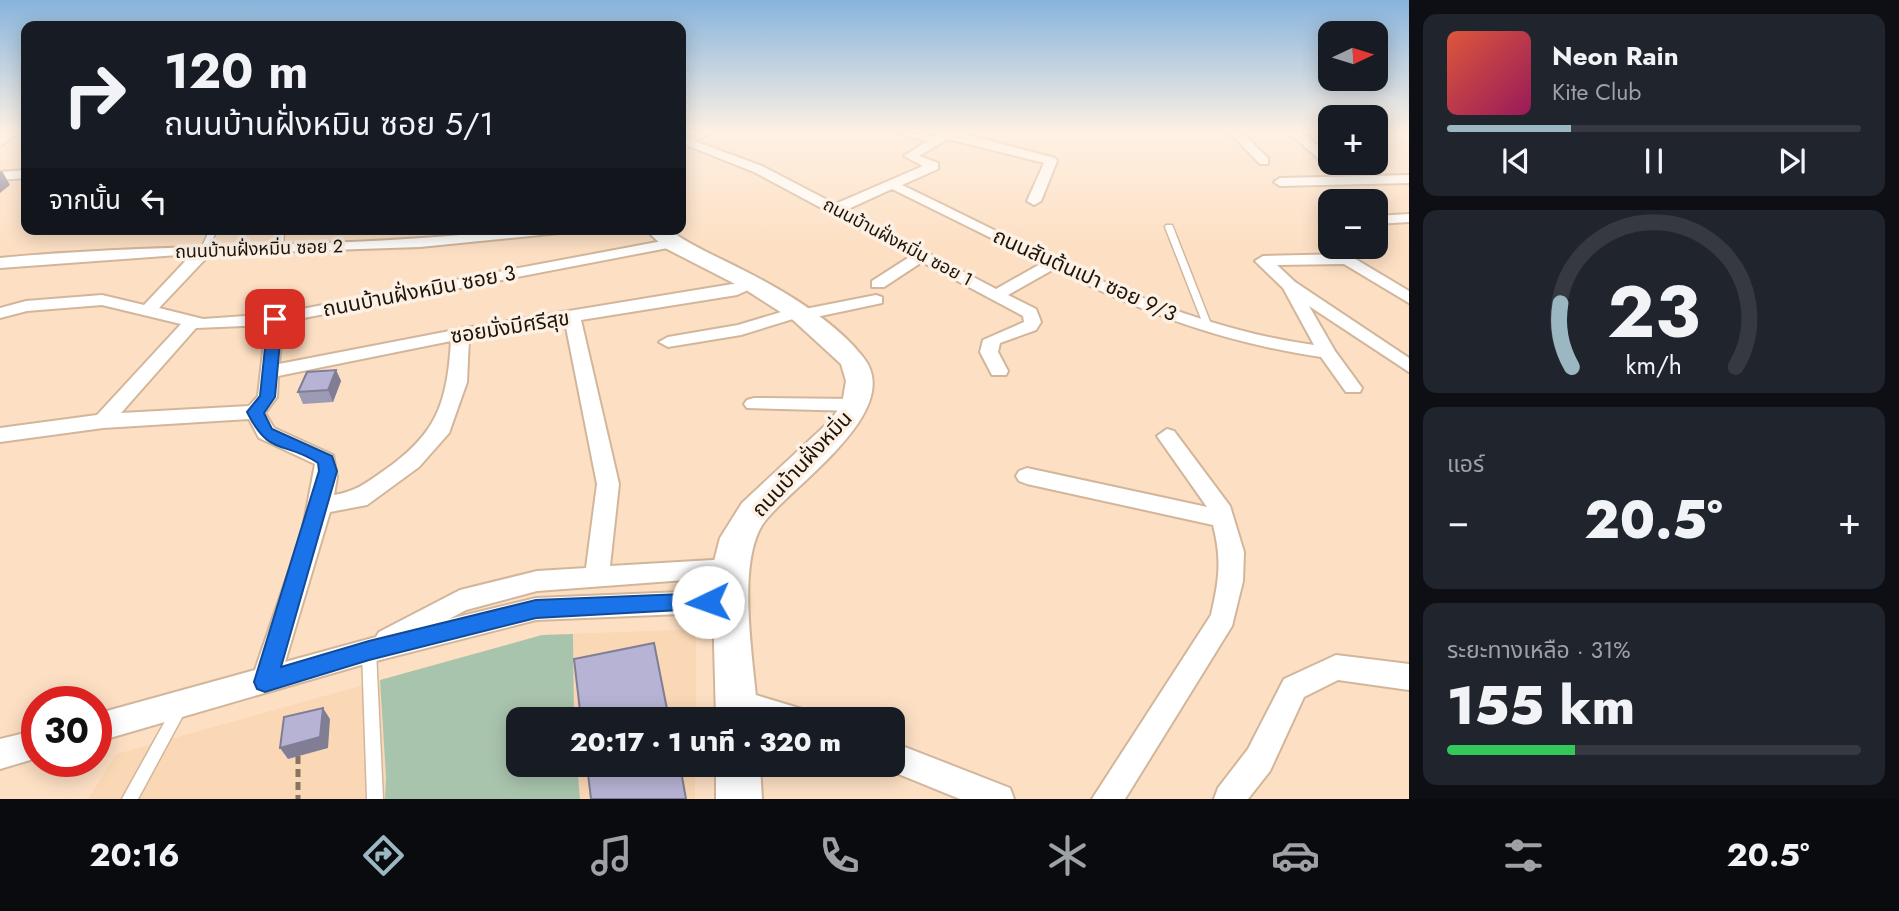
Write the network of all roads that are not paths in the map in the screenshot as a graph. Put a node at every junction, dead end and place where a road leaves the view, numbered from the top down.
1 (759, 169) edge
2 (926, 169) edge
3 (1047, 169) edge
4 (21, 174) edge
5 (0, 176) edge
6 (1409, 179) edge
7 (1280, 182) dead end
8 (891, 184) junction
9 (1034, 201) dead end
10 (836, 209) junction
11 (1409, 218) edge
12 (1388, 219) edge
13 (1168, 227) dead end
14 (212, 235) edge
15 (280, 235) edge
16 (509, 235) edge
17 (664, 236) edge
18 (279, 249) junction
19 (204, 251) junction
20 (921, 256) junction
21 (1054, 263) junction
22 (2, 265) edge
23 (751, 283) junction
24 (1290, 285) junction
25 (998, 294) junction
26 (1409, 298) edge
27 (149, 309) junction
28 (0, 313) edge
29 (800, 313) junction
30 (572, 317) junction
31 (275, 319) junction
32 (192, 322) junction
33 (1209, 329) junction
34 (460, 334) junction
35 (668, 342) dead end
36 (1327, 352) junction
37 (1409, 366) edge
38 (999, 371) dead end
39 (268, 372) junction
40 (1353, 388) dead end
41 (754, 404) dead end
42 (856, 405) junction
43 (256, 412) junction
44 (103, 421) junction
45 (0, 435) edge
46 (1167, 436) dead end
47 (1027, 476) dead end
48 (320, 506) junction
49 (1224, 519) junction
50 (730, 569) junction
51 (597, 577) junction
52 (730, 601) junction
53 (369, 651) junction
54 (1409, 677) edge
55 (265, 682) junction
56 (183, 704) junction
57 (736, 707) edge
58 (112, 724) edge
59 (21, 748) edge
60 (0, 754) edge
61 (905, 762) edge
62 (738, 777) edge
63 (130, 799) edge
64 (375, 799) edge
65 (739, 799) edge
66 (999, 799) edge
67 (1107, 799) edge
68 (1228, 799) edge

1 - 10 street, ถนนบ้านฝั่งหมิ่น ซอย 1
2 - 8 street
3 - 9 street
4 - 5 street
6 - 7 street
8 - 10 street
8 - 21 street, ถนนสันต้นเปา ซอย 9/3
10 - 20 street, ถนนบ้านฝั่งหมิ่น ซอย 1
11 - 12 street
13 - 33 lane
14 - 19 lane
15 - 18 lane
16 - 18 street, ถนนบ้านฝั่งหมิ่น ซอย 2
17 - 23 street, ถนนบ้านฝั่งหมิ่น
17 - 31 street, ถนนบ้านฝั่งหมิน ซอย 3
18 - 19 street, ถนนบ้านฝั่งหมิ่น ซอย 2
19 - 22 street, ถนนบ้านฝั่งหมิ่น ซอย 2
19 - 27 street
20 - 25 street, ถนนบ้านฝั่งหมิ่น ซอย 1
20 - 29 street
21 - 25 street
21 - 33 street, ถนนสันต้นเปา ซอย 9/3
23 - 29 street, ถนนบ้านฝั่งหมิ่น
23 - 30 street, ซอยมั่งมีศรีสุข
24 - 26 street
24 - 36 street
24 - 37 street
25 - 38 street, ถนนบ้านฝั่งหมิ่น ซอย 1
27 - 28 street, ถนนบ้านฝั่งหมิน ซอย 3
27 - 32 street, ถนนบ้านฝั่งหมิน ซอย 3
29 - 35 street
29 - 42 street, ถนนบ้านฝั่งหมิ่น
30 - 34 street, ซอยมั่งมีศรีสุข
30 - 51 street
31 - 32 street, ถนนบ้านฝั่งหมิน ซอย 3
31 - 39 street
32 - 44 street
33 - 36 street, ถนนสันต้นเปา ซอย 9/3
34 - 39 street, ซอยมั่งมีศรีสุข
34 - 48 street
36 - 40 street
39 - 43 street
41 - 42 street
42 - 50 street, ถนนบ้านฝั่งหมิ่น
43 - 44 street
43 - 48 street
44 - 45 street
46 - 49 street
47 - 49 street
48 - 55 street
49 - 67 street
50 - 51 street
50 - 52 street, ถนนบ้านฝั่งหมิ่น
51 - 53 street
52 - 53 street
52 - 57 street, ถนนบ้านฝั่งหมิ่น
53 - 55 street
53 - 64 lane
54 - 68 street
55 - 56 street
56 - 58 street
56 - 63 lane
59 - 60 street
61 - 66 street
62 - 65 street

